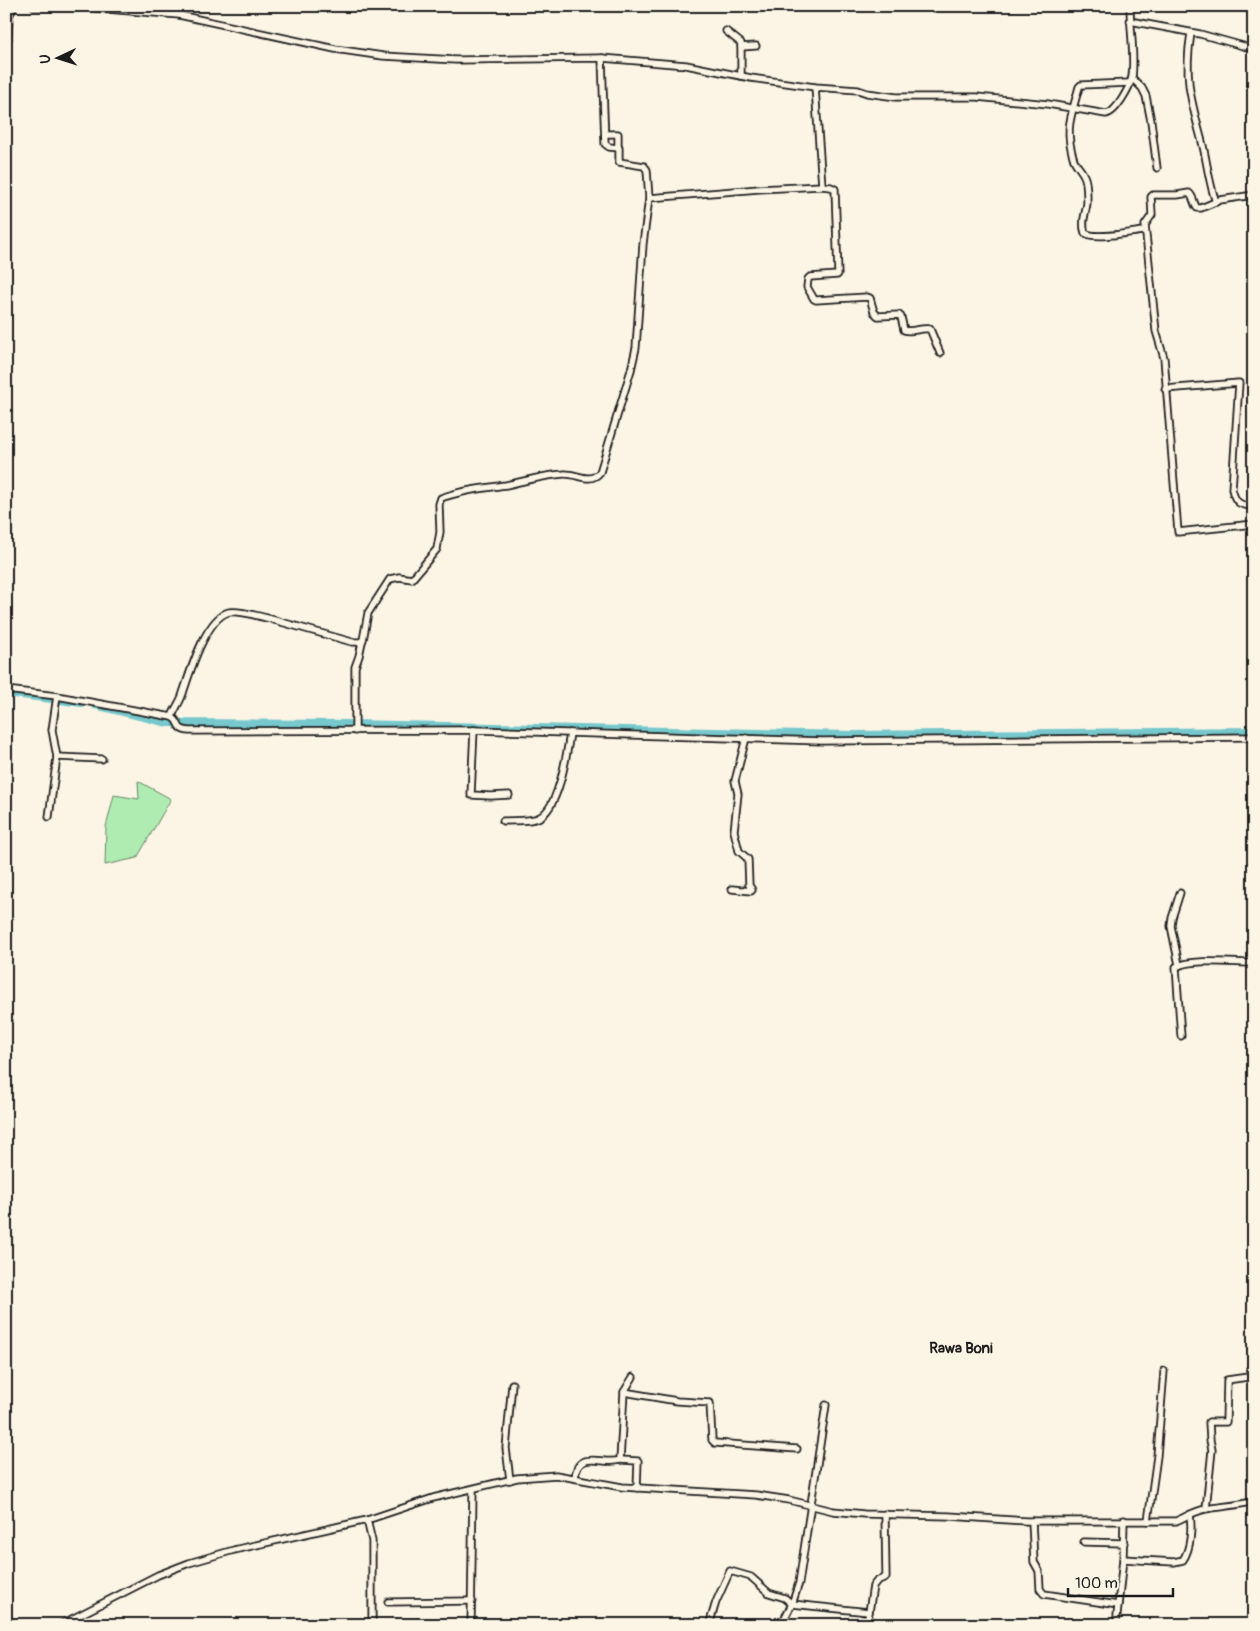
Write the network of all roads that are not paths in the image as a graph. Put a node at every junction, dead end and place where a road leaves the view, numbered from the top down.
1 (14, 6) edge
2 (34, 6) edge
3 (61, 6) edge
4 (70, 6) edge
5 (1130, 6) edge
6 (1130, 21) junction
7 (726, 31) dead end
8 (1190, 32) junction
9 (6, 43) edge
10 (756, 46) dead end
11 (741, 47) junction
12 (1254, 49) edge
13 (602, 58) junction
14 (741, 76) junction
15 (1131, 80) junction
16 (815, 87) junction
17 (1073, 109) junction
18 (605, 134) junction
19 (618, 148) junction
20 (1157, 168) dead end
21 (822, 186) junction
22 (1254, 195) edge
23 (649, 198) junction
24 (1216, 202) junction
25 (1145, 231) junction
26 (940, 353) dead end
27 (1165, 389) junction
28 (1254, 506) edge
29 (1254, 524) edge
30 (362, 642) junction
31 (6, 690) edge
32 (57, 699) junction
33 (175, 722) junction
34 (355, 729) junction
35 (474, 730) junction
36 (570, 733) junction
37 (1254, 737) edge
38 (746, 738) junction
39 (57, 757) junction
40 (102, 759) dead end
41 (509, 795) dead end
42 (49, 817) dead end
43 (503, 821) dead end
44 (732, 888) dead end
45 (1180, 893) dead end
46 (1254, 963) edge
47 (1179, 965) junction
48 (1180, 1036) dead end
49 (1164, 1371) dead end
50 (633, 1377) dead end
51 (1248, 1377) dead end
52 (512, 1384) dead end
53 (624, 1392) junction
54 (826, 1405) dead end
55 (797, 1449) dead end
56 (620, 1460) junction
57 (575, 1478) junction
58 (510, 1480) junction
59 (637, 1488) junction
60 (473, 1489) junction
61 (1254, 1501) edge
62 (812, 1506) junction
63 (1206, 1509) junction
64 (885, 1514) junction
65 (1190, 1515) junction
66 (367, 1520) junction
67 (1124, 1520) junction
68 (1032, 1521) junction
69 (1148, 1521) junction
70 (1084, 1542) dead end
71 (1124, 1543) junction
72 (1123, 1559) junction
73 (472, 1601) junction
74 (388, 1602) dead end
75 (792, 1604) junction
76 (1118, 1605) junction
77 (869, 1612) junction
78 (76, 1622) edge
79 (60, 1625) edge
80 (372, 1625) edge
81 (471, 1625) edge
82 (709, 1625) edge
83 (781, 1625) edge
84 (868, 1625) edge
85 (1116, 1625) edge

1 - 9 street
2 - 3 street
4 - 13 street
5 - 6 street
6 - 8 street
6 - 15 street
7 - 11 street
8 - 12 street
8 - 24 street
10 - 11 street
11 - 14 street
13 - 14 street
13 - 18 street
14 - 16 street
15 - 17 street
15 - 17 street
15 - 20 street
16 - 17 street
16 - 21 street
17 - 25 street
18 - 19 street
18 - 19 street
19 - 23 street
21 - 23 street
21 - 26 street
22 - 24 street
23 - 30 street
24 - 25 street
25 - 27 street
27 - 28 street
27 - 29 street
30 - 33 street
30 - 34 street
31 - 32 street
32 - 33 street
32 - 39 street
33 - 34 street
34 - 35 street
35 - 36 street
35 - 41 street
36 - 38 street
36 - 43 street
37 - 38 street
38 - 44 street
39 - 40 street
39 - 42 street
45 - 47 street
46 - 47 street
47 - 48 street
49 - 69 street
50 - 53 street
51 - 63 street
52 - 58 street
53 - 55 street
53 - 56 street
54 - 62 street
56 - 57 street
56 - 59 street
57 - 58 street
57 - 59 street
58 - 60 street
59 - 62 street
60 - 66 street
60 - 73 street
61 - 63 street
62 - 64 street
62 - 75 street
63 - 65 street
64 - 68 street
64 - 77 street
65 - 69 street
65 - 72 street
66 - 78 street
66 - 80 street
67 - 68 street
67 - 69 street
67 - 71 street
68 - 76 street
70 - 71 street
71 - 72 street
72 - 76 street
73 - 74 street
73 - 81 street
75 - 77 street
75 - 82 street
75 - 83 street
76 - 85 street
77 - 84 street
78 - 79 street

